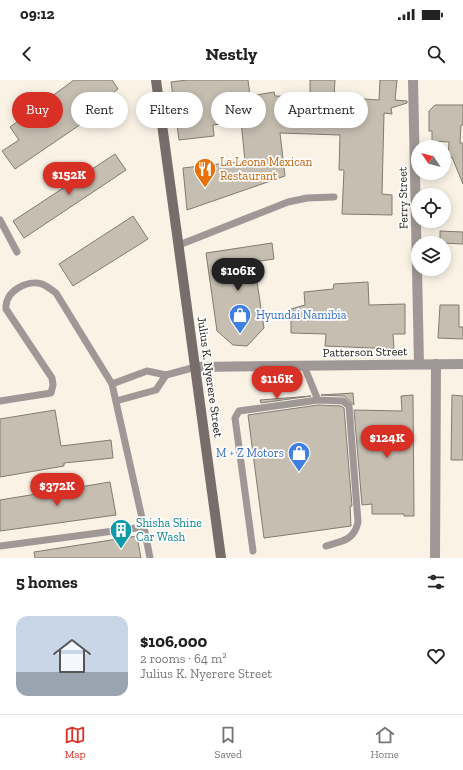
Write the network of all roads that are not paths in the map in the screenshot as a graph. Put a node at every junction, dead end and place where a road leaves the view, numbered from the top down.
1 (156, 80) edge
2 (413, 80) edge
3 (334, 197) dead end
4 (0, 220) edge
5 (178, 245) junction
6 (17, 252) dead end
7 (3, 310) edge
8 (419, 364) junction
9 (436, 364) junction
10 (463, 364) edge
11 (304, 366) junction
12 (196, 367) junction
13 (166, 375) junction
14 (112, 384) junction
15 (318, 400) junction
16 (0, 401) edge
17 (116, 401) junction
18 (144, 527) junction
19 (0, 546) edge
20 (326, 546) dead end
21 (253, 551) dead end
22 (150, 558) edge
23 (221, 558) edge
24 (435, 558) edge

1 - 5 street, Julius K. Nyerere Street
2 - 8 street, Ferry Street
3 - 5 lane
4 - 6 lane
5 - 12 street, Julius K. Nyerere Street
7 - 14 lane
7 - 16 lane
8 - 9 street, Patterson Street
8 - 11 street, Patterson Street
9 - 10 street, Patterson Street
9 - 24 street
11 - 12 street, Patterson Street
11 - 15 lane
12 - 13 lane
12 - 23 street, Julius K. Nyerere Street
13 - 14 lane
13 - 17 lane
14 - 17 lane
15 - 20 lane
15 - 21 lane
17 - 18 lane
18 - 19 lane
18 - 22 lane

